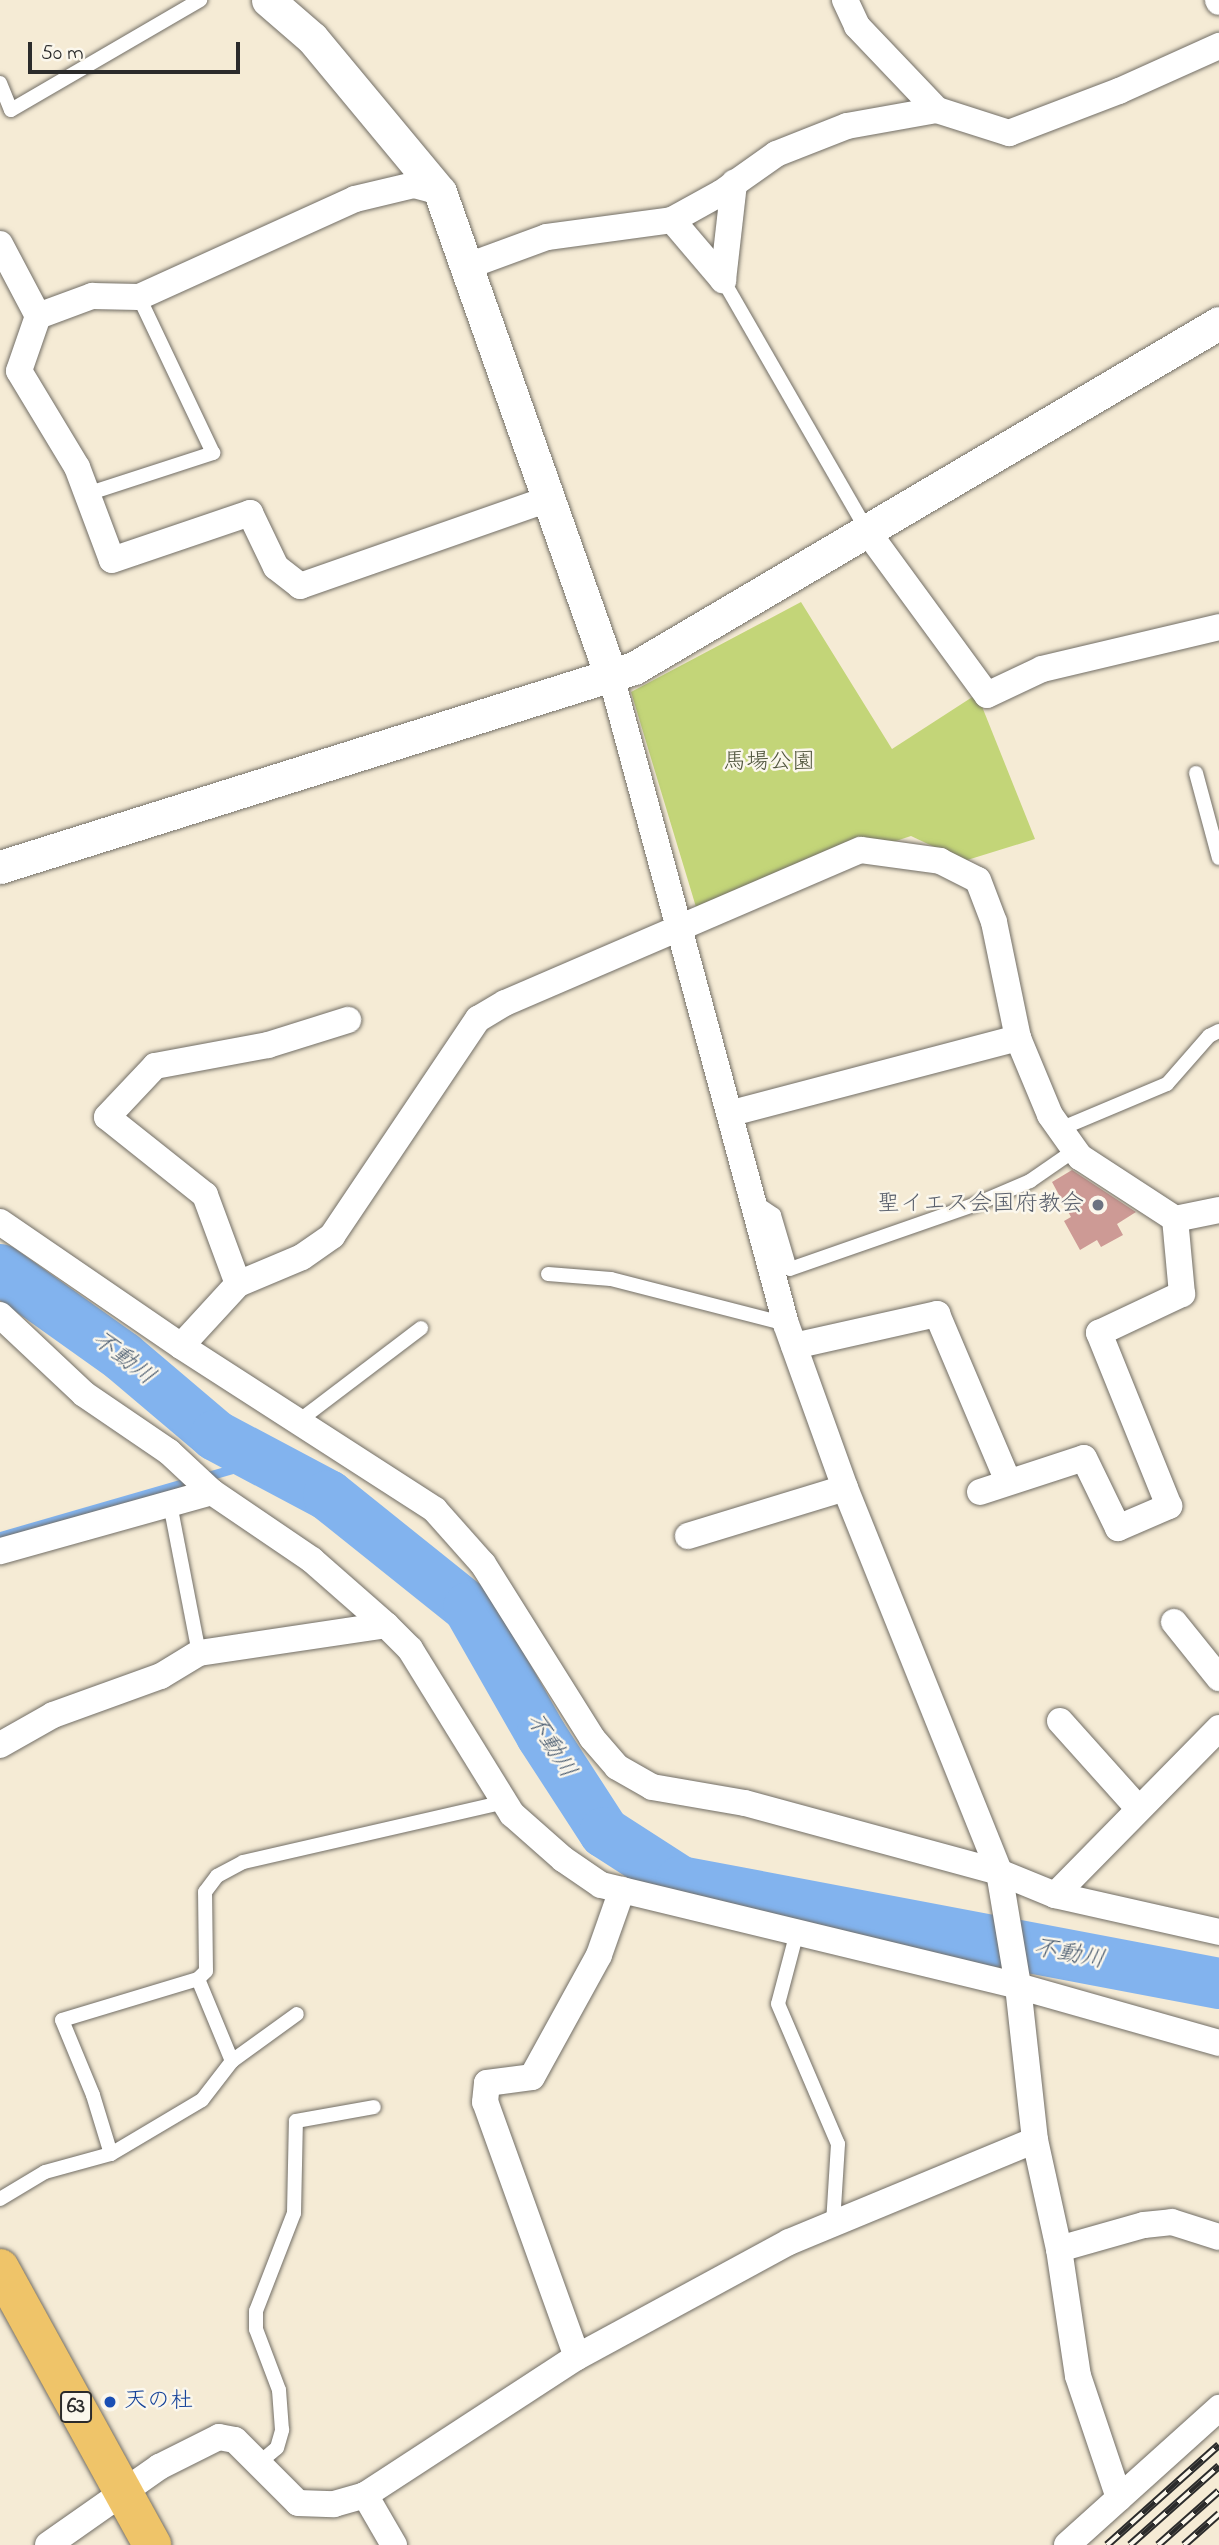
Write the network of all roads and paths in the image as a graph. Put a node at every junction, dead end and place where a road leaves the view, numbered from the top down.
1 (200, 0) edge
2 (268, 0) edge
3 (845, 0) edge
4 (1219, 46) edge
5 (0, 83) edge
6 (937, 110) junction
7 (734, 183) junction
8 (440, 192) junction
9 (672, 220) junction
10 (0, 244) edge
11 (468, 266) junction
12 (723, 280) junction
13 (139, 297) junction
14 (38, 316) junction
15 (1219, 323) edge
16 (87, 494) junction
17 (546, 500) junction
18 (867, 531) junction
19 (1219, 627) edge
20 (611, 676) junction
21 (1196, 773) dead end
22 (1219, 858) edge
23 (0, 867) edge
24 (682, 931) junction
25 (348, 1020) dead end
26 (1219, 1031) edge
27 (1018, 1038) junction
28 (732, 1113) junction
29 (1068, 1139) junction
30 (755, 1202) junction
31 (1219, 1210) edge
32 (1175, 1219) junction
33 (0, 1222) edge
34 (548, 1274) dead end
35 (238, 1284) junction
36 (0, 1315) edge
37 (421, 1328) dead end
38 (790, 1335) junction
39 (181, 1346) junction
40 (300, 1420) junction
41 (1008, 1481) junction
42 (845, 1488) junction
43 (212, 1492) junction
44 (981, 1492) dead end
45 (170, 1504) junction
46 (688, 1536) dead end
47 (0, 1551) edge
48 (1174, 1622) dead end
49 (386, 1625) junction
50 (199, 1653) junction
51 (1219, 1678) edge
52 (1060, 1721) dead end
53 (1219, 1728) edge
54 (0, 1745) edge
55 (505, 1802) junction
56 (1139, 1809) junction
57 (999, 1872) junction
58 (622, 1890) junction
59 (1055, 1895) junction
60 (797, 1932) junction
61 (1219, 1933) edge
62 (198, 1979) junction
63 (1018, 1986) junction
64 (297, 2014) dead end
65 (1219, 2043) edge
66 (232, 2061) junction
67 (374, 2107) dead end
68 (1035, 2140) junction
69 (111, 2154) junction
70 (0, 2199) edge
71 (833, 2223) junction
72 (1219, 2237) edge
73 (1059, 2249) junction
74 (0, 2268) edge
75 (577, 2357) junction
76 (1219, 2408) edge
77 (259, 2463) junction
78 (122, 2493) junction
79 (365, 2495) junction
80 (1119, 2498) junction
81 (48, 2545) edge
82 (152, 2545) edge
83 (394, 2545) edge
84 (1067, 2545) edge

1 - 5 lane
2 - 8 street
3 - 6 street
4 - 6 street
6 - 7 street
7 - 9 street
7 - 12 street
8 - 11 street
8 - 13 street
9 - 11 street
9 - 12 street
10 - 14 street
11 - 17 street
12 - 18 lane
13 - 14 street
13 - 16 lane
14 - 16 street
15 - 18 street
16 - 17 street
17 - 20 street
18 - 19 street
18 - 20 street
20 - 23 street
20 - 24 street
21 - 22 lane
24 - 27 street
24 - 28 street
24 - 35 street
25 - 35 street
26 - 29 lane
27 - 28 street
27 - 29 street
28 - 30 street
29 - 30 lane
29 - 32 street
30 - 38 street
31 - 32 street
32 - 41 street
33 - 39 street
34 - 38 lane
35 - 39 street
36 - 43 street
37 - 40 lane
38 - 41 street
38 - 42 street
39 - 40 street
40 - 57 street
41 - 44 street
42 - 46 street
42 - 57 street
43 - 45 street
43 - 49 street
45 - 47 street
45 - 50 lane
48 - 51 street
49 - 50 street
49 - 55 street
50 - 54 street
52 - 56 street
53 - 56 street
55 - 58 street
55 - 62 lane
56 - 59 street
57 - 59 street
57 - 63 street
58 - 60 street
58 - 75 street
59 - 61 street
60 - 63 street
60 - 71 lane
62 - 66 lane
62 - 69 lane
63 - 65 street
63 - 68 street
64 - 66 lane
66 - 69 lane
67 - 77 lane
68 - 71 street
68 - 73 street
69 - 70 lane
71 - 75 street
72 - 73 street
73 - 80 street
74 - 78 main road, 63
75 - 79 street
76 - 80 street
77 - 78 street
77 - 79 street
78 - 81 street
78 - 82 main road, 63
79 - 83 street
80 - 84 street

